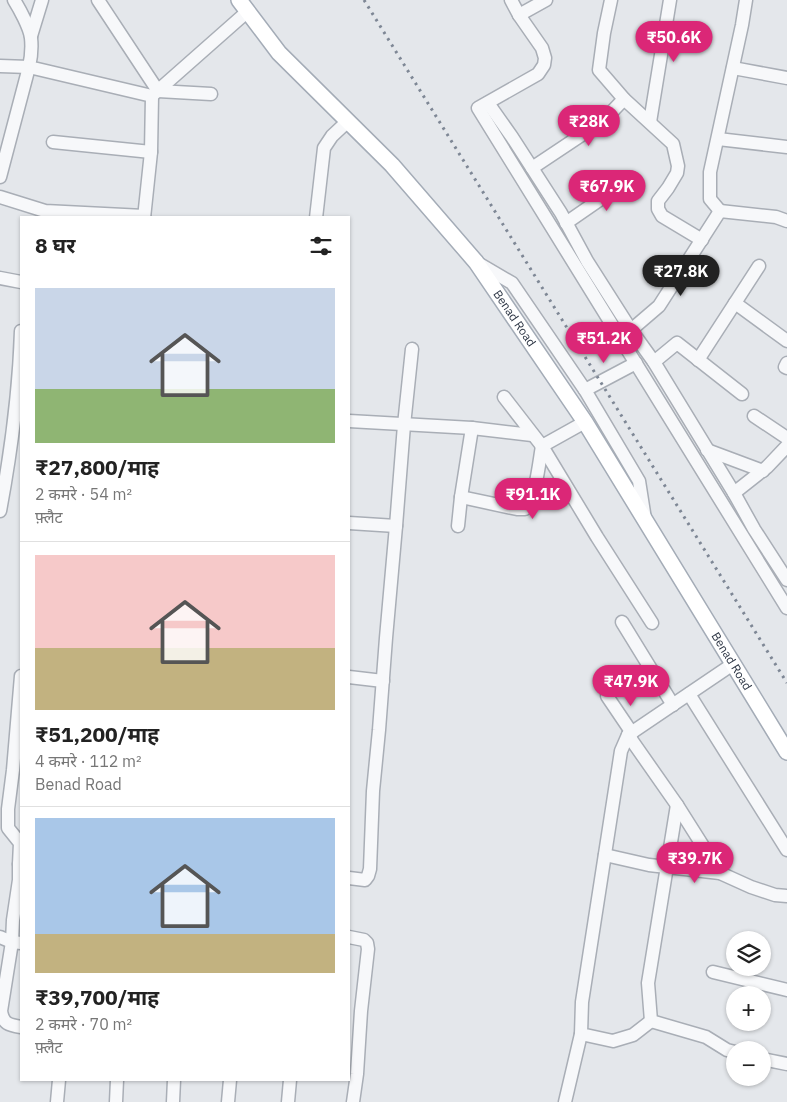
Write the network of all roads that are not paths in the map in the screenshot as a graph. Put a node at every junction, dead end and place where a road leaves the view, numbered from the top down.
1 (14, 0) edge
2 (42, 0) edge
3 (98, 0) edge
4 (511, 0) edge
5 (546, 0) edge
6 (610, 0) edge
7 (670, 0) edge
8 (746, 0) edge
9 (243, 6) edge
10 (519, 15) junction
11 (31, 36) junction
12 (0, 66) edge
13 (29, 66) junction
14 (733, 68) junction
15 (787, 78) edge
16 (155, 93) junction
17 (211, 94) dead end
18 (624, 100) junction
19 (488, 103) junction
20 (348, 122) junction
21 (650, 122) junction
22 (718, 139) junction
23 (52, 142) dead end
24 (787, 147) edge
25 (151, 152) junction
26 (532, 168) junction
27 (0, 177) edge
28 (631, 178) dead end
29 (0, 197) edge
30 (720, 211) junction
31 (124, 216) edge
32 (144, 216) edge
33 (316, 216) edge
34 (787, 221) edge
35 (566, 223) junction
36 (702, 240) junction
37 (476, 262) junction
38 (759, 266) dead end
39 (0, 278) edge
40 (20, 282) edge
41 (735, 303) junction
42 (631, 330) junction
43 (787, 341) edge
44 (412, 350) dead end
45 (698, 360) junction
46 (654, 362) junction
47 (636, 363) junction
48 (787, 363) edge
49 (787, 368) edge
50 (20, 370) edge
51 (585, 390) junction
52 (742, 394) dead end
53 (19, 398) edge
54 (504, 398) dead end
55 (754, 416) dead end
56 (350, 421) edge
57 (585, 422) junction
58 (404, 425) junction
59 (472, 428) junction
60 (532, 435) junction
61 (787, 438) edge
62 (6, 442) edge
63 (542, 446) junction
64 (787, 446) edge
65 (708, 450) junction
66 (763, 471) junction
67 (734, 493) junction
68 (461, 497) junction
69 (0, 512) edge
70 (645, 521) junction
71 (350, 523) edge
72 (396, 526) junction
73 (458, 526) dead end
74 (787, 580) edge
75 (787, 608) edge
76 (622, 622) dead end
77 (652, 623) dead end
78 (734, 664) junction
79 (350, 677) edge
80 (383, 681) junction
81 (20, 688) edge
82 (689, 694) junction
83 (607, 696) dead end
84 (673, 705) junction
85 (630, 734) junction
86 (787, 752) edge
87 (677, 805) junction
88 (20, 843) edge
89 (20, 843) edge
90 (787, 850) edge
91 (605, 855) junction
92 (20, 864) edge
93 (667, 867) junction
94 (720, 873) junction
95 (350, 878) edge
96 (787, 896) edge
97 (0, 937) edge
98 (350, 937) edge
99 (17, 943) edge
100 (713, 972) dead end
101 (787, 990) edge
102 (651, 1021) junction
103 (20, 1027) edge
104 (581, 1034) junction
105 (726, 1049) edge
106 (771, 1061) edge
107 (787, 1064) edge
108 (59, 1081) edge
109 (117, 1081) edge
110 (174, 1081) edge
111 (230, 1081) edge
112 (290, 1081) edge
113 (57, 1102) edge
114 (116, 1102) edge
115 (173, 1102) edge
116 (228, 1102) edge
117 (288, 1102) edge
118 (353, 1102) edge
119 (565, 1102) edge

1 - 11 street
2 - 11 street
3 - 16 street
4 - 10 street
5 - 10 street
6 - 18 street
7 - 21 street
8 - 14 street
9 - 16 street
9 - 20 main road, Benad Road
10 - 19 street
11 - 13 street
12 - 13 street
13 - 16 street
13 - 27 street
14 - 15 street
14 - 22 street
16 - 17 street
16 - 25 street
18 - 21 street
18 - 26 street
19 - 26 street
19 - 47 street
20 - 33 street
20 - 37 main road, Benad Road
21 - 36 street
22 - 24 street
22 - 30 street
23 - 25 street
25 - 32 street
26 - 35 street
28 - 35 street
29 - 31 street
30 - 34 street
30 - 36 street
35 - 42 street
36 - 42 street
37 - 51 street
37 - 57 main road, Benad Road
38 - 41 street
39 - 40 street
41 - 43 street
41 - 45 street
42 - 46 street
44 - 58 street
45 - 46 street
45 - 52 street
46 - 65 street
47 - 51 street
47 - 75 street
48 - 49 street
50 - 53 street
51 - 70 street
53 - 62 street
54 - 60 street
55 - 61 street
56 - 58 street
57 - 63 street
57 - 70 main road, Benad Road
58 - 59 street
58 - 72 street
59 - 60 street
59 - 68 street
60 - 63 street
62 - 69 street
63 - 68 street
63 - 77 street
64 - 66 street
65 - 66 street
65 - 67 street
66 - 67 street
67 - 74 street
68 - 73 street
70 - 78 main road, Benad Road
71 - 72 street
72 - 80 street
76 - 84 street
78 - 82 street
78 - 86 main road, Benad Road
79 - 80 street
80 - 95 street
81 - 88 street
82 - 84 street
82 - 90 street
83 - 85 street
84 - 85 street
85 - 87 street
85 - 91 street
87 - 93 street
87 - 94 street
89 - 92 street
91 - 93 street
91 - 104 street
92 - 99 street
93 - 94 street
93 - 102 street
94 - 96 street
97 - 99 street
98 - 118 street
99 - 103 street
100 - 101 street
102 - 104 street
102 - 105 street
104 - 119 street
106 - 107 street
108 - 113 street
109 - 114 street
110 - 115 street
111 - 116 street
112 - 117 street

